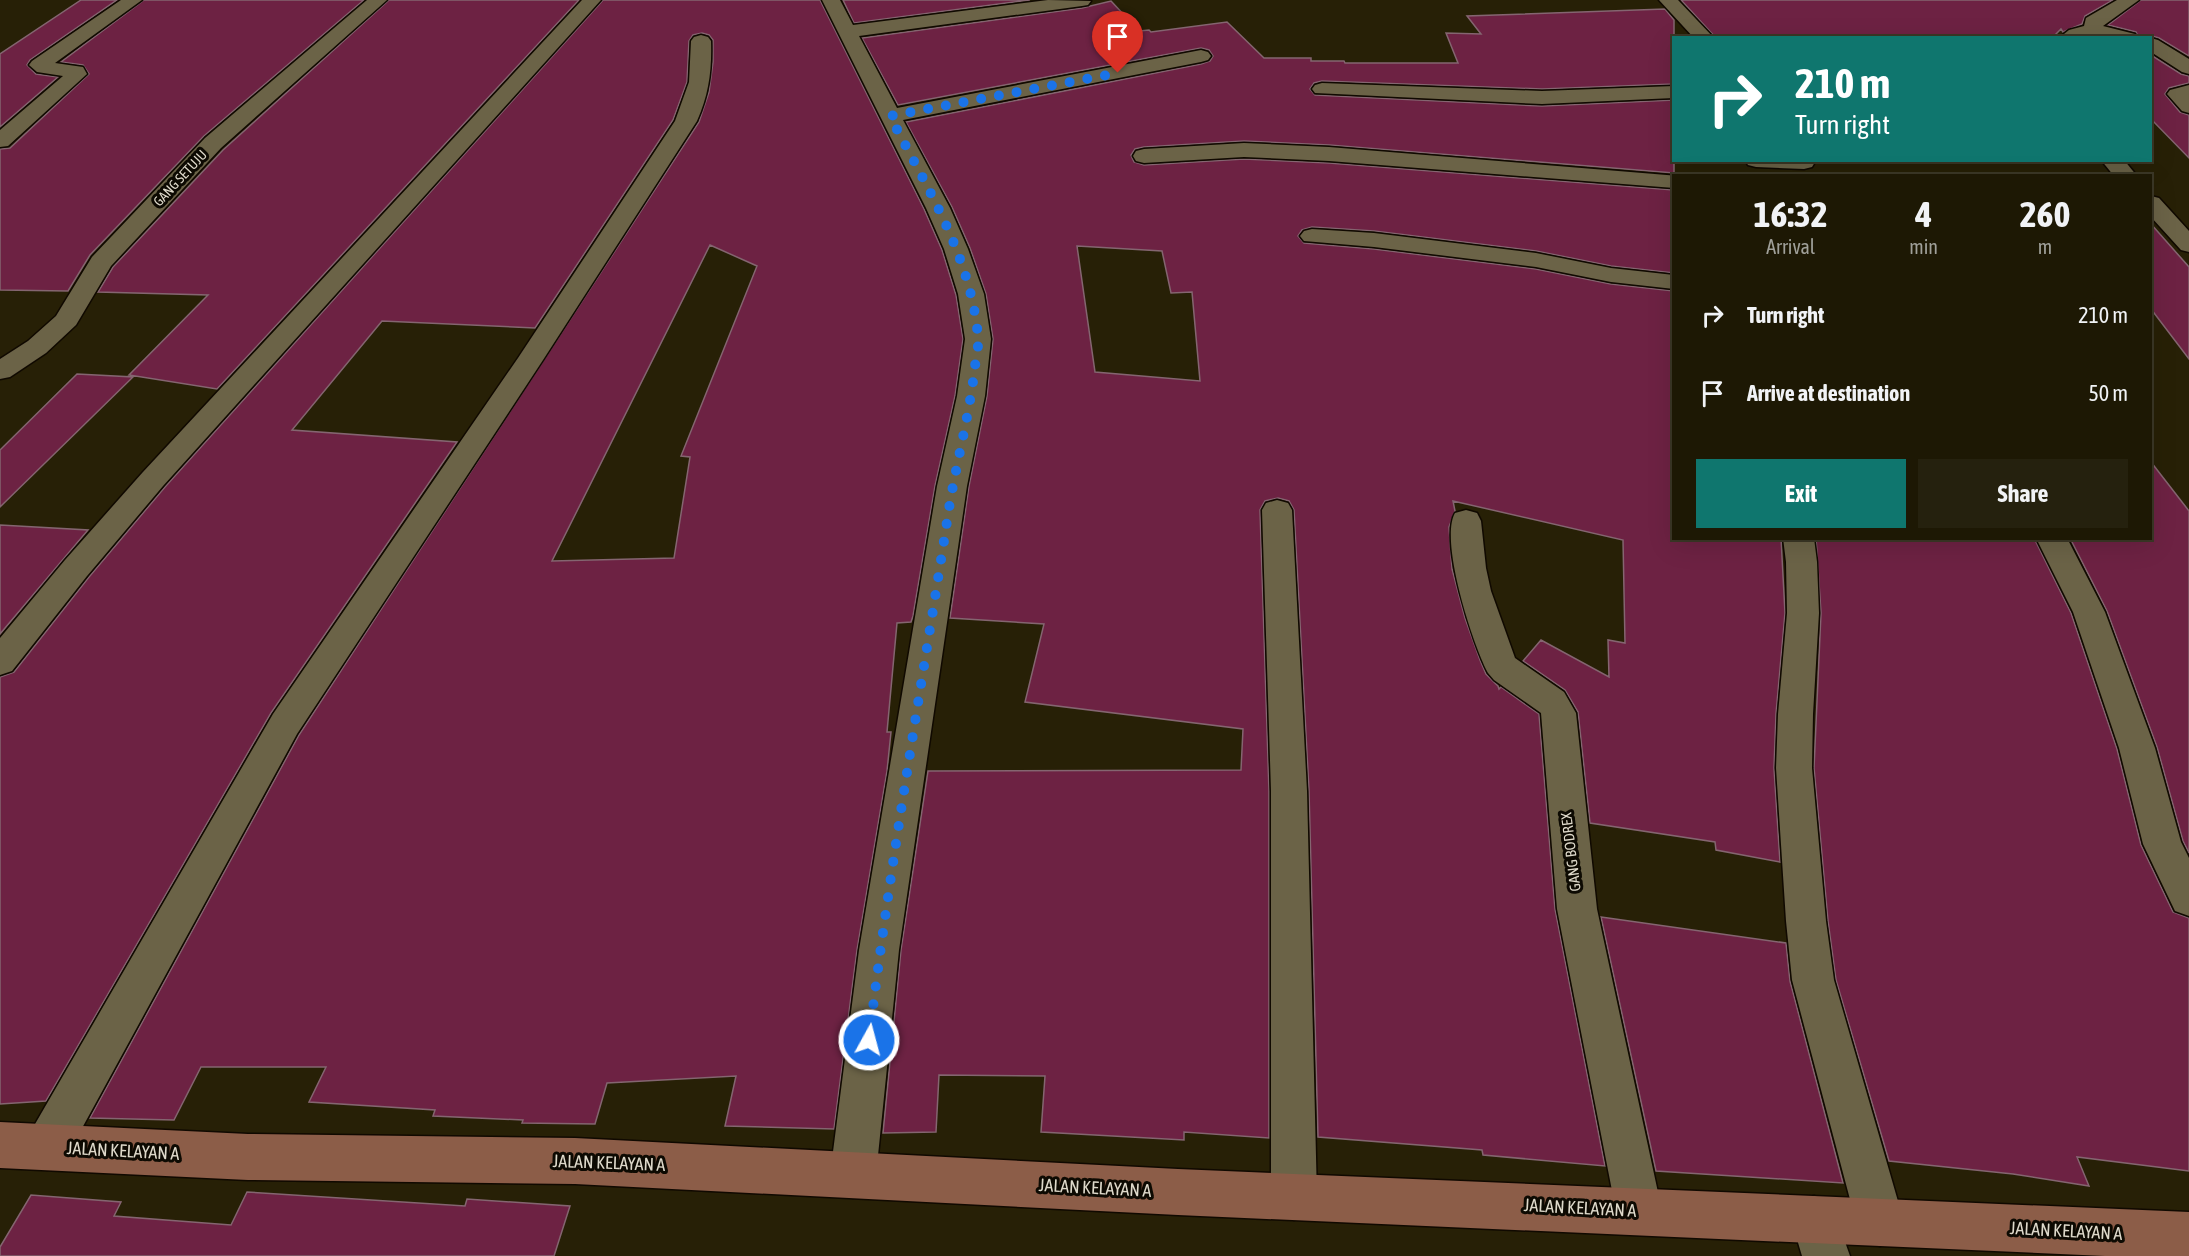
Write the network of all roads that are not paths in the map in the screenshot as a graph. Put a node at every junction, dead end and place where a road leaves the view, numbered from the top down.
1 (133, 0) edge
2 (592, 0) edge
3 (831, 0) edge
4 (1668, 0) edge
5 (2130, 0) edge
6 (346, 1) edge
7 (1082, 1) edge
8 (376, 2) edge
9 (2094, 29) junction
10 (847, 32) junction
11 (1703, 36) edge
12 (2071, 36) edge
13 (2120, 36) edge
14 (701, 41) dead end
15 (2152, 45) edge
16 (1202, 56) dead end
17 (2189, 68) edge
18 (1322, 89) dead end
19 (2189, 91) edge
20 (1672, 92) edge
21 (2189, 107) edge
22 (890, 116) junction
23 (0, 141) edge
24 (1144, 156) dead end
25 (1757, 162) edge
26 (2114, 162) edge
27 (1807, 166) edge
28 (2124, 174) edge
29 (1672, 181) edge
30 (2152, 204) edge
31 (1312, 236) dead end
32 (2189, 245) edge
33 (1672, 282) edge
34 (0, 370) edge
35 (1277, 510) dead end
36 (1466, 521) dead end
37 (1798, 540) edge
38 (2052, 540) edge
39 (0, 662) edge
40 (2189, 898) edge
41 (0, 1145) edge
42 (47, 1147) junction
43 (853, 1175) junction
44 (1294, 1197) junction
45 (1638, 1211) junction
46 (1880, 1222) junction
47 (2189, 1236) edge
48 (1820, 1238) edge

1 - 23 street
2 - 39 street
3 - 10 street
4 - 11 street
5 - 9 street
6 - 8 street
7 - 10 street
8 - 34 street, GANG SETUJU
9 - 12 street
9 - 13 street
10 - 22 street
14 - 42 street
15 - 17 street
16 - 22 street
18 - 20 street
19 - 21 street
22 - 43 street
24 - 29 street
25 - 27 street
26 - 28 street
30 - 32 street
31 - 33 street
35 - 44 street
36 - 45 street, GANG BODREX
37 - 46 street
38 - 40 street
41 - 42 street, JALAN KELAYAN A
42 - 43 street, JALAN KELAYAN A
43 - 44 street, JALAN KELAYAN A
44 - 45 street, JALAN KELAYAN A
45 - 48 street, JALAN KELAYAN A
46 - 47 street, JALAN KELAYAN A
46 - 48 street, JALAN KELAYAN A

